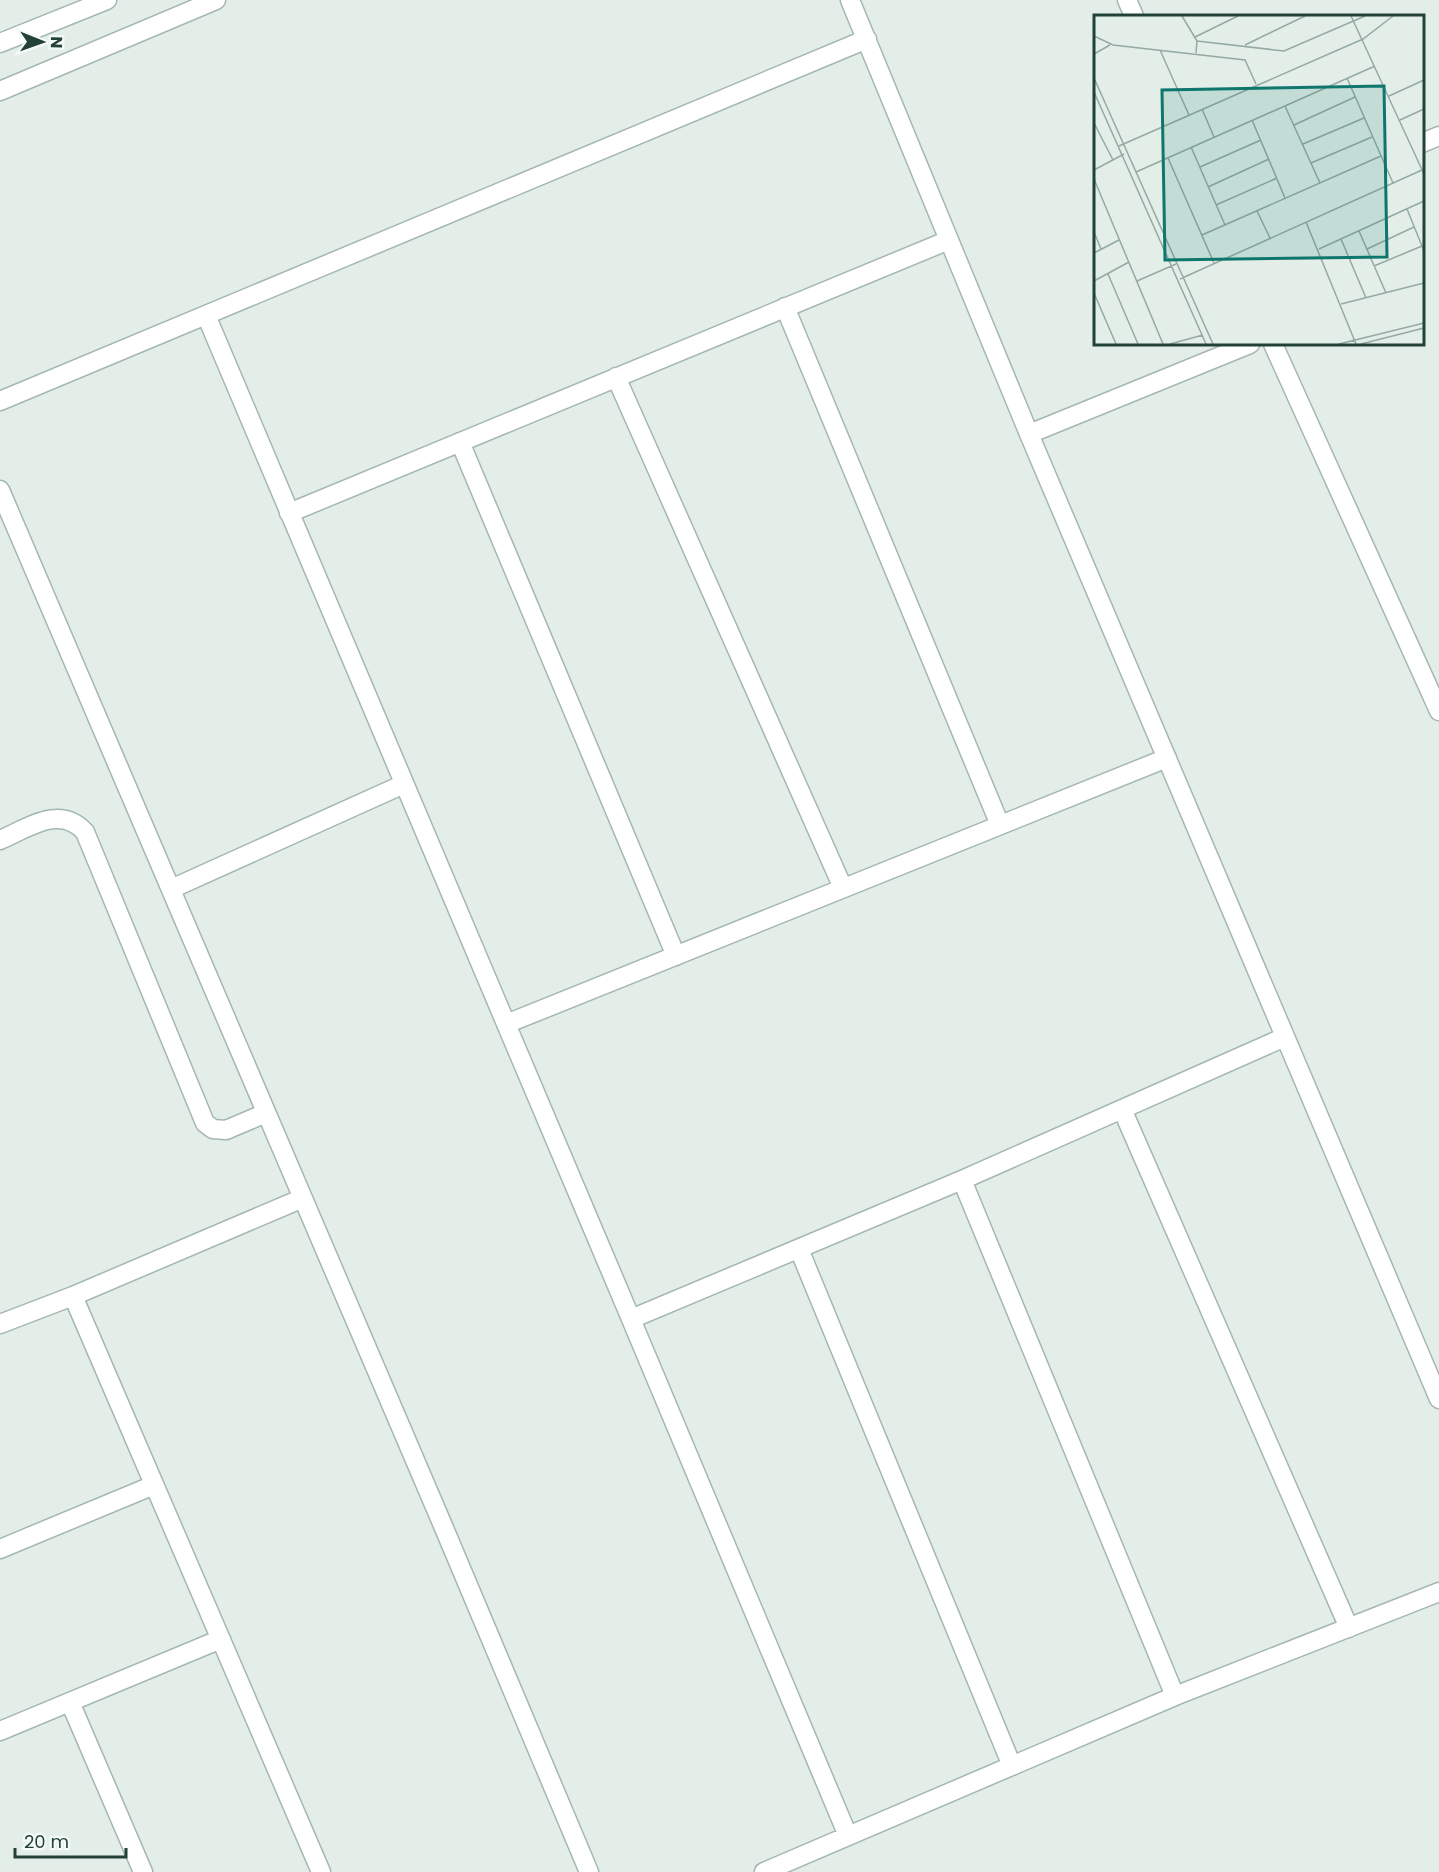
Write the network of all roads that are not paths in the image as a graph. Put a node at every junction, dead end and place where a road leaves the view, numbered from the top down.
1 (107, 0) edge
2 (216, 0) edge
3 (850, 0) edge
4 (1127, 0) edge
5 (1134, 15) edge
6 (867, 39) junction
7 (0, 43) edge
8 (0, 91) edge
9 (1439, 136) edge
10 (1424, 142) edge
11 (949, 240) junction
12 (785, 307) junction
13 (206, 315) junction
14 (1248, 345) edge
15 (1273, 345) edge
16 (616, 377) junction
17 (0, 401) edge
18 (1029, 434) junction
19 (460, 442) junction
20 (0, 490) edge
21 (289, 513) junction
22 (1439, 711) edge
23 (1167, 758) junction
24 (404, 784) junction
25 (1000, 825) junction
26 (0, 840) edge
27 (843, 888) junction
28 (171, 889) junction
29 (676, 956) junction
30 (506, 1024) junction
31 (1285, 1037) junction
32 (1122, 1109) junction
33 (266, 1113) junction
34 (962, 1180) junction
35 (303, 1198) junction
36 (799, 1249) junction
37 (73, 1296) junction
38 (631, 1319) junction
39 (0, 1324) edge
40 (1439, 1399) edge
41 (154, 1485) junction
42 (0, 1549) edge
43 (1439, 1592) edge
44 (1349, 1628) junction
45 (220, 1639) junction
46 (1175, 1696) junction
47 (70, 1702) junction
48 (0, 1731) edge
49 (1012, 1766) junction
50 (848, 1836) junction
51 (143, 1872) edge
52 (321, 1872) edge
53 (589, 1872) edge
54 (764, 1872) edge

1 - 7 street
2 - 8 street
3 - 6 street
4 - 5 street
6 - 11 street
6 - 13 street
9 - 10 street
11 - 12 street
11 - 18 street
12 - 16 street
12 - 25 street
13 - 17 street
13 - 21 street
14 - 18 street
15 - 22 street
16 - 19 street
16 - 27 street
18 - 23 street
19 - 21 street
19 - 29 street
20 - 28 street
21 - 24 street
23 - 25 street
23 - 31 street
24 - 28 street
24 - 30 street
25 - 27 street
26 - 33 street
27 - 29 street
28 - 33 street
29 - 30 street
30 - 38 street
31 - 32 street
31 - 40 street
32 - 34 street
32 - 44 street
33 - 35 street
34 - 36 street
34 - 46 street
35 - 37 street
35 - 53 street
36 - 38 street
36 - 49 street
37 - 39 street
37 - 41 street
38 - 50 street
41 - 42 street
41 - 45 street
43 - 44 street
44 - 46 street
45 - 47 street
45 - 52 street
46 - 49 street
47 - 48 street
47 - 51 street
49 - 50 street
50 - 54 street

